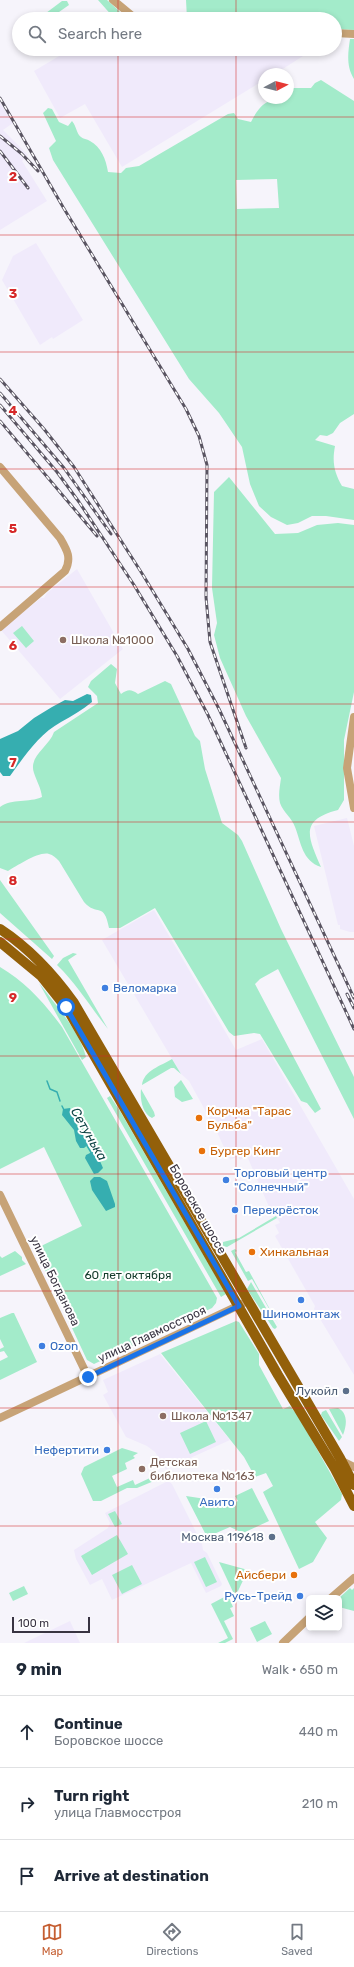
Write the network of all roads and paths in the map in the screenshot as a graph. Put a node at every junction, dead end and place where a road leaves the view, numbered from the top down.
1 (112, 0) edge
2 (127, 12) edge
3 (342, 33) edge
4 (354, 34) edge
5 (0, 467) edge
6 (0, 627) edge
7 (354, 717) edge
8 (354, 808) edge
9 (0, 928) edge
10 (0, 942) edge
11 (0, 1195) edge
12 (248, 1301) junction
13 (239, 1306) junction
14 (88, 1377) junction
15 (0, 1418) edge
16 (338, 1465) junction
17 (354, 1468) edge
18 (353, 1481) edge
19 (354, 1506) edge
20 (354, 1578) edge
21 (334, 1595) edge
22 (306, 1621) edge
23 (283, 1643) edge

1 - 2 street
3 - 4 street
5 - 6 street
7 - 8 street
9 - 12 main road, Боровское шоссе
10 - 13 main road, Боровское шоссе
11 - 14 street, улица Богданова
12 - 13 street, улица Главмосстроя
12 - 16 main road, Боровское шоссе
13 - 14 street, улица Главмосстроя
13 - 16 main road, Боровское шоссе
14 - 15 street, улица Главмосстроя
16 - 17 street
16 - 18 main road, Боровское шоссе
16 - 19 main road, Боровское шоссе
20 - 21 street
22 - 23 street

